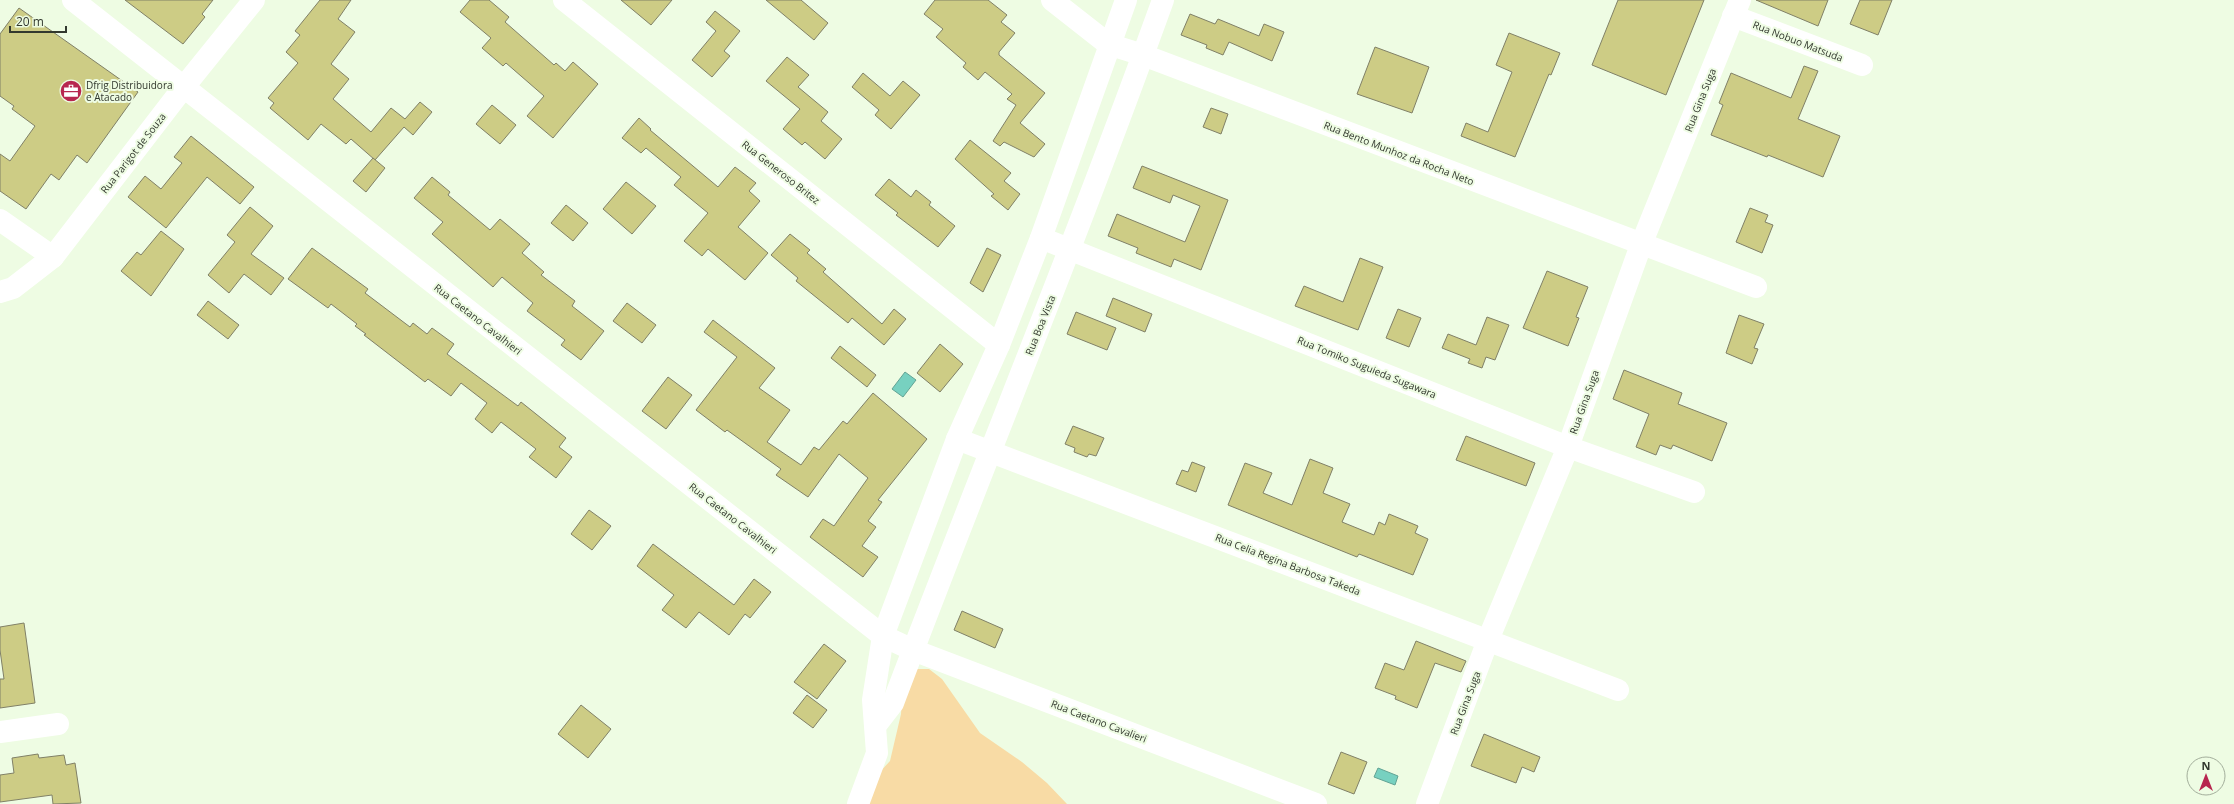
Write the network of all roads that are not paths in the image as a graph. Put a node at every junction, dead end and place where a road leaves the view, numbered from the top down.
1 (73, 0) edge
2 (254, 0) edge
3 (564, 0) edge
4 (1052, 0) edge
5 (1126, 0) edge
6 (1163, 0) edge
7 (1737, 8) edge
8 (1108, 44) junction
9 (1143, 55) junction
10 (1862, 66) dead end
11 (183, 88) junction
12 (0, 220) edge
13 (1041, 238) junction
14 (1641, 245) junction
15 (1071, 250) junction
16 (53, 256) junction
17 (1756, 287) dead end
18 (0, 292) edge
19 (999, 345) junction
20 (957, 439) junction
21 (1568, 447) junction
22 (990, 450) junction
23 (1694, 492) dead end
24 (883, 636) junction
25 (1488, 640) junction
26 (913, 650) junction
27 (1618, 690) dead end
28 (58, 724) dead end
29 (876, 725) junction
30 (0, 732) edge
31 (858, 804) edge
32 (1316, 804) edge
33 (1427, 804) edge

1 - 11 street, Rua Caetano Cavalhieri
2 - 11 street, Rua Parigot de Souza
3 - 19 street, Rua Generoso Britez
4 - 8 street, Rua Bento Munhoz da Rocha Neto
5 - 8 street
6 - 9 street, Rua Boa Vista
7 - 10 street, Rua Nobuo Matsuda
7 - 14 street, Rua Gina Suga
8 - 9 street, Rua Bento Munhoz da Rocha Neto
8 - 13 street
9 - 14 street, Rua Bento Munhoz da Rocha Neto
9 - 15 street, Rua Boa Vista
11 - 16 street, Rua Parigot de Souza
11 - 24 street, Rua Caetano Cavalhieri
12 - 16 street
13 - 15 street, Rua Tomiko Suguieda Sugawara
13 - 19 street
14 - 17 street, Rua Bento Munhoz da Rocha Neto
14 - 21 street, Rua Gina Suga
15 - 21 street, Rua Tomiko Suguieda Sugawara
15 - 22 street, Rua Boa Vista
16 - 18 street, Rua Parigot de Souza
19 - 20 street
20 - 22 street, Rua Celia Regina Barbosa Takeda
20 - 24 street
21 - 23 street, Rua Tomiko Suguieda Sugawara
21 - 25 street, Rua Gina Suga
22 - 25 street, Rua Celia Regina Barbosa Takeda
22 - 26 street, Rua Boa Vista
24 - 26 street, Rua Caetano Cavalieri
24 - 29 street
25 - 27 street, Rua Celia Regina Barbosa Takeda
25 - 33 street, Rua Gina Suga
26 - 29 street, Rua Boa Vista
26 - 32 street, Rua Caetano Cavalieri
28 - 30 street
29 - 31 street

